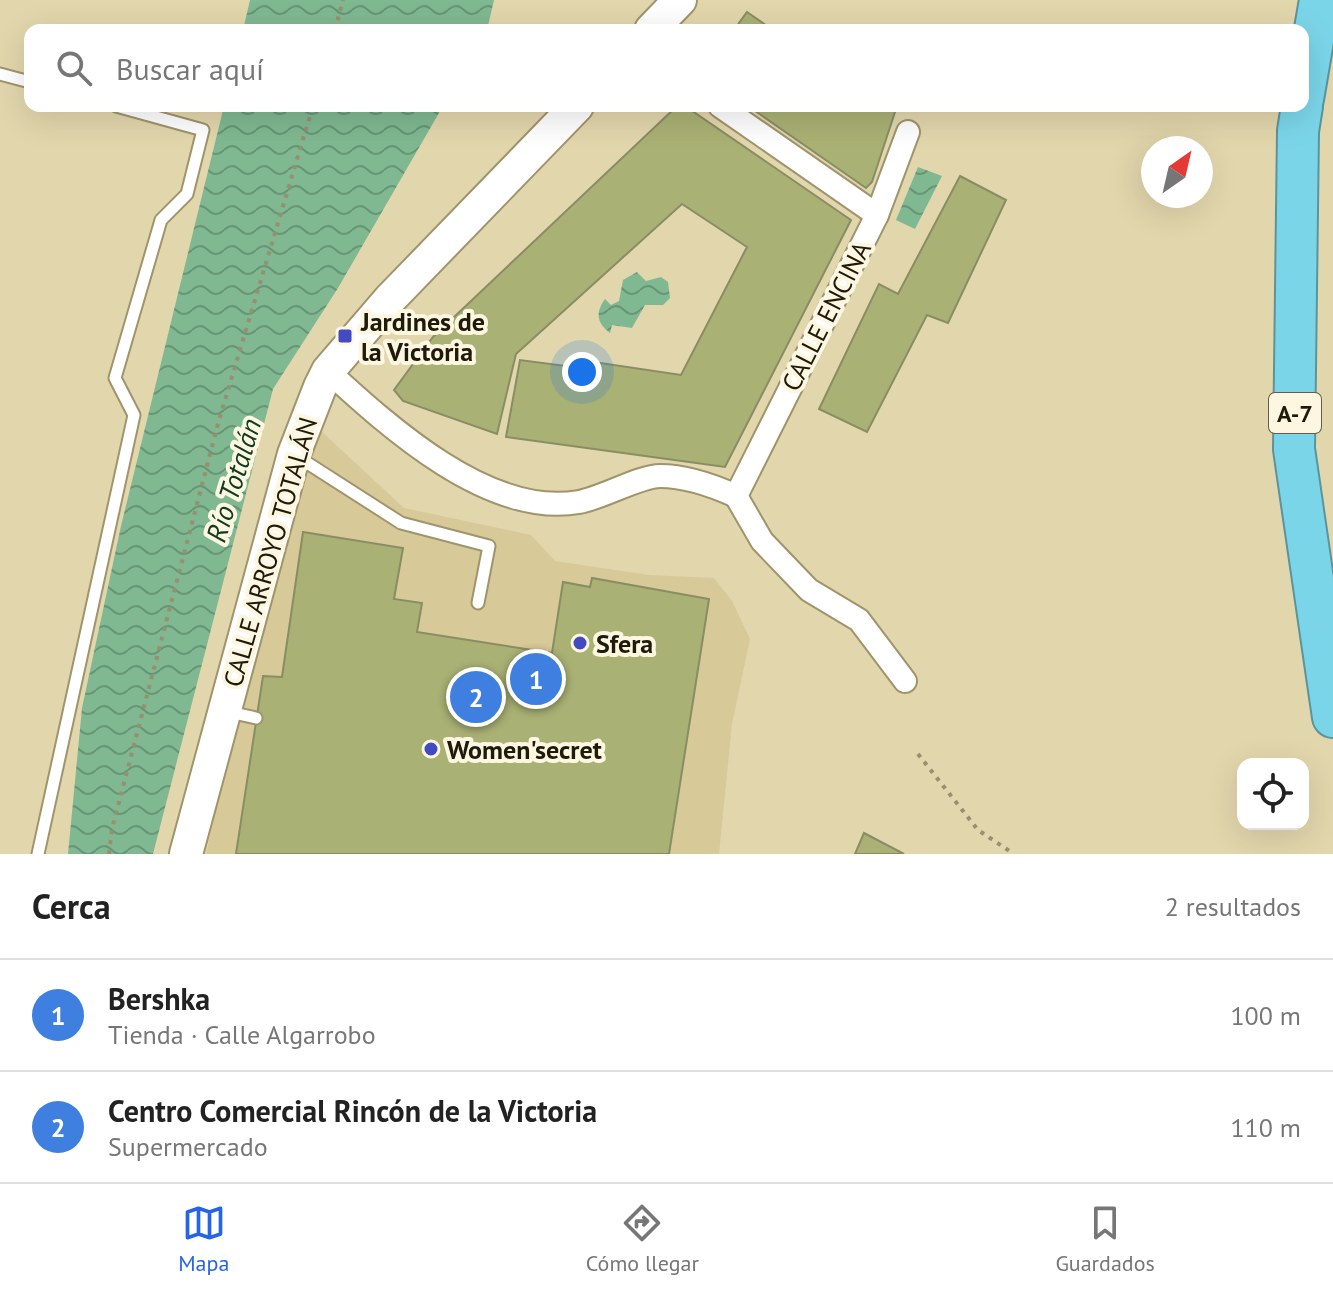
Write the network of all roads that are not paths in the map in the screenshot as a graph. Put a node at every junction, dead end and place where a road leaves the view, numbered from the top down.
1 (680, 0) edge
2 (1320, 0) edge
3 (657, 24) edge
4 (1309, 64) edge
5 (0, 74) edge
6 (24, 80) edge
7 (138, 112) edge
8 (571, 112) edge
9 (729, 112) edge
10 (1301, 112) edge
11 (908, 132) dead end
12 (877, 215) junction
13 (328, 371) junction
14 (294, 454) junction
15 (736, 496) junction
16 (478, 603) dead end
17 (905, 681) dead end
18 (224, 712) junction
19 (1333, 717) edge
20 (256, 718) dead end
21 (38, 854) edge
22 (186, 854) edge

1 - 3 street
2 - 4 highway
5 - 6 lane
7 - 21 lane
8 - 13 street, CALLE ARROYO TOTALÁN
9 - 12 street
10 - 19 highway, A-7
11 - 12 street, CALLE ENCINA
12 - 15 street, CALLE ENCINA
13 - 14 street, CALLE ARROYO TOTALÁN
13 - 15 street
14 - 16 lane
14 - 18 street, CALLE ARROYO TOTALÁN
15 - 17 street
18 - 20 lane
18 - 22 street, CALLE ARROYO TOTALÁN

